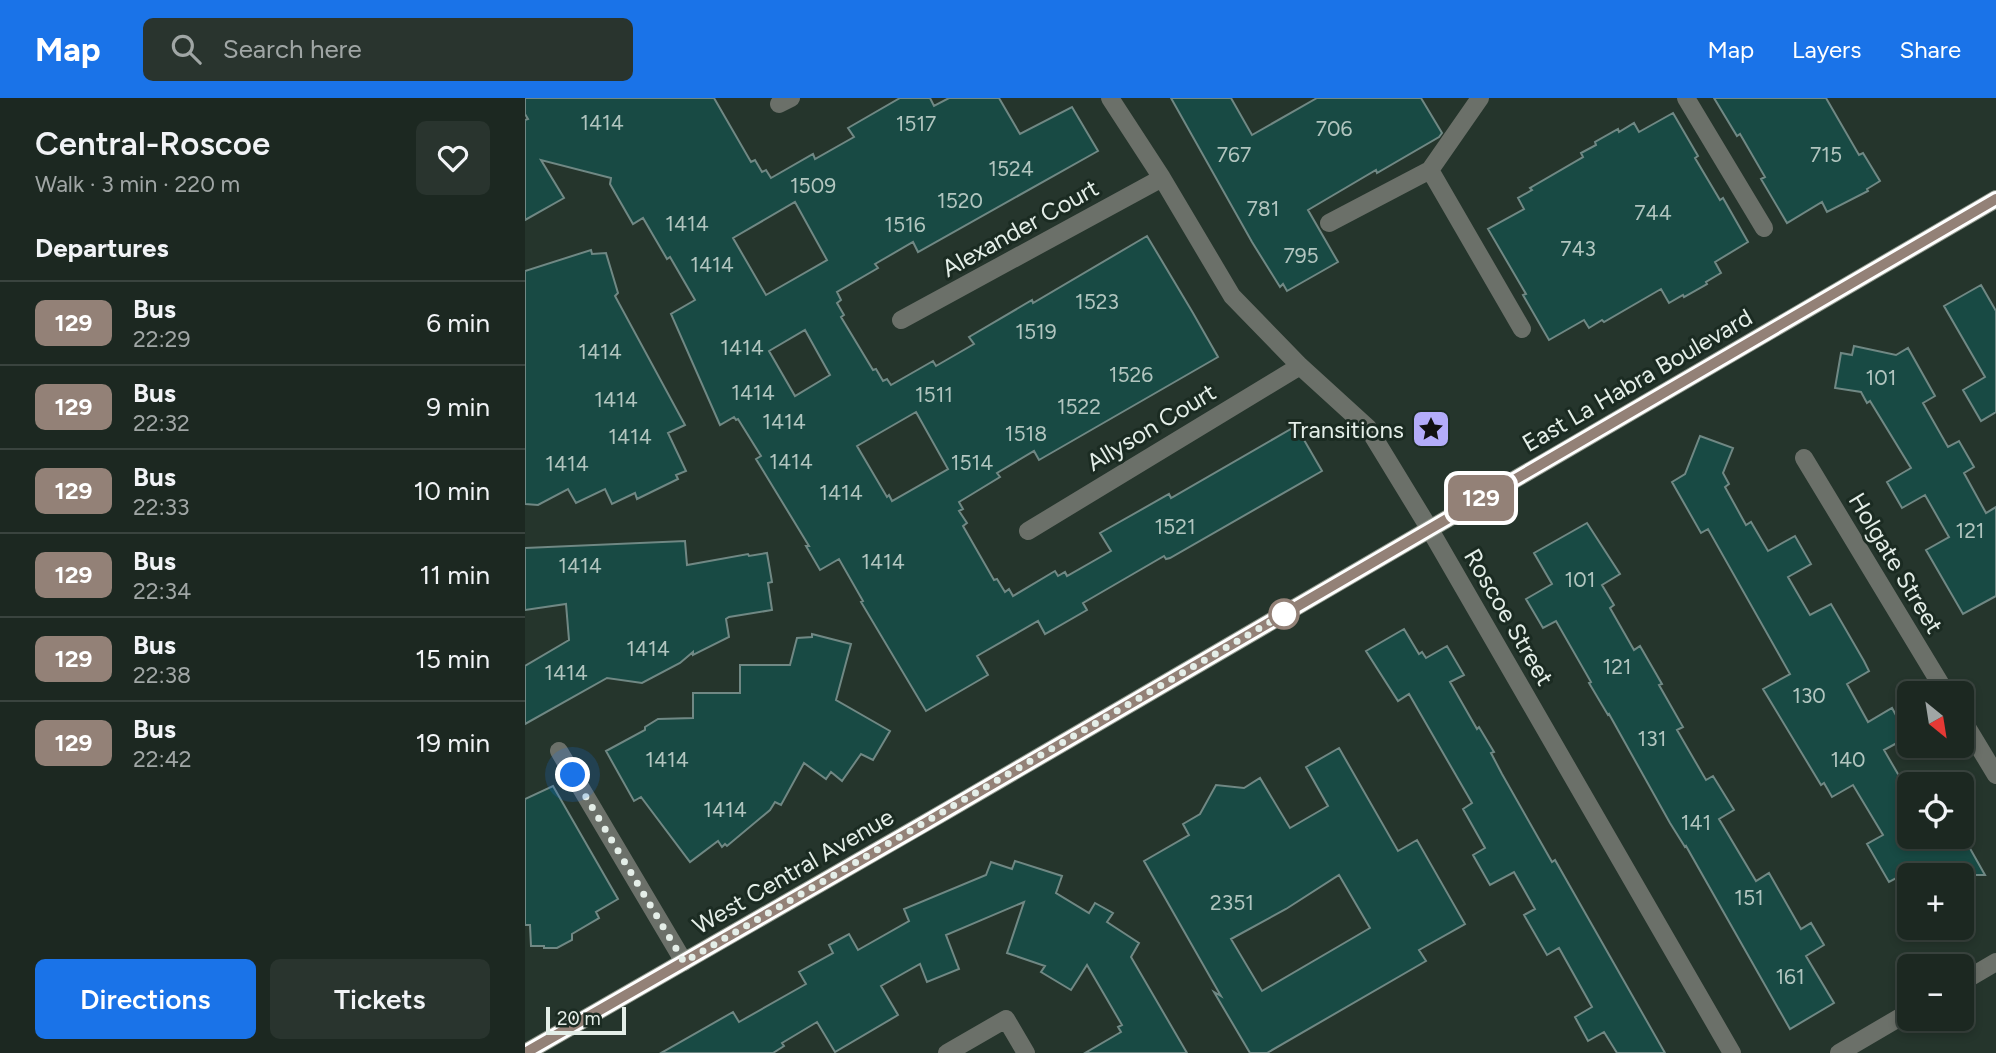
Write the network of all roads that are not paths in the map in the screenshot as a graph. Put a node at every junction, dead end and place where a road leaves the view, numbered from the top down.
1 (1110, 98) edge
2 (1480, 98) edge
3 (1686, 98) edge
4 (1430, 170) junction
5 (1162, 178) junction
6 (1996, 199) edge
7 (1329, 223) dead end
8 (1764, 228) dead end
9 (901, 320) dead end
10 (1522, 329) dead end
11 (1300, 366) junction
12 (1804, 457) dead end
13 (1429, 528) junction
14 (1028, 531) dead end
15 (1939, 681) edge
16 (1974, 739) edge
17 (559, 751) dead end
18 (1048, 751) joint
19 (1996, 775) edge
20 (684, 962) junction
21 (1996, 962) edge
22 (1974, 975) edge
23 (1897, 1019) edge
24 (525, 1053) edge
25 (947, 1053) edge
26 (1025, 1053) edge
27 (1732, 1053) edge
28 (1839, 1053) edge

1 - 5 street, Roscoe Street
2 - 4 street
3 - 8 street
4 - 7 street
4 - 10 street
5 - 9 street, Alexander Court
5 - 11 street, Roscoe Street
6 - 13 main road, East La Habra Boulevard
11 - 13 street, Roscoe Street
11 - 14 street, Allyson Court
12 - 15 street, Holgate Street
13 - 18 main road, East La Habra Boulevard
13 - 27 street, Roscoe Street
16 - 19 street
17 - 20 street
18 - 20 main road, West Central Avenue
20 - 24 main road, West Central Avenue
21 - 22 street
23 - 28 street
25 - 26 street

